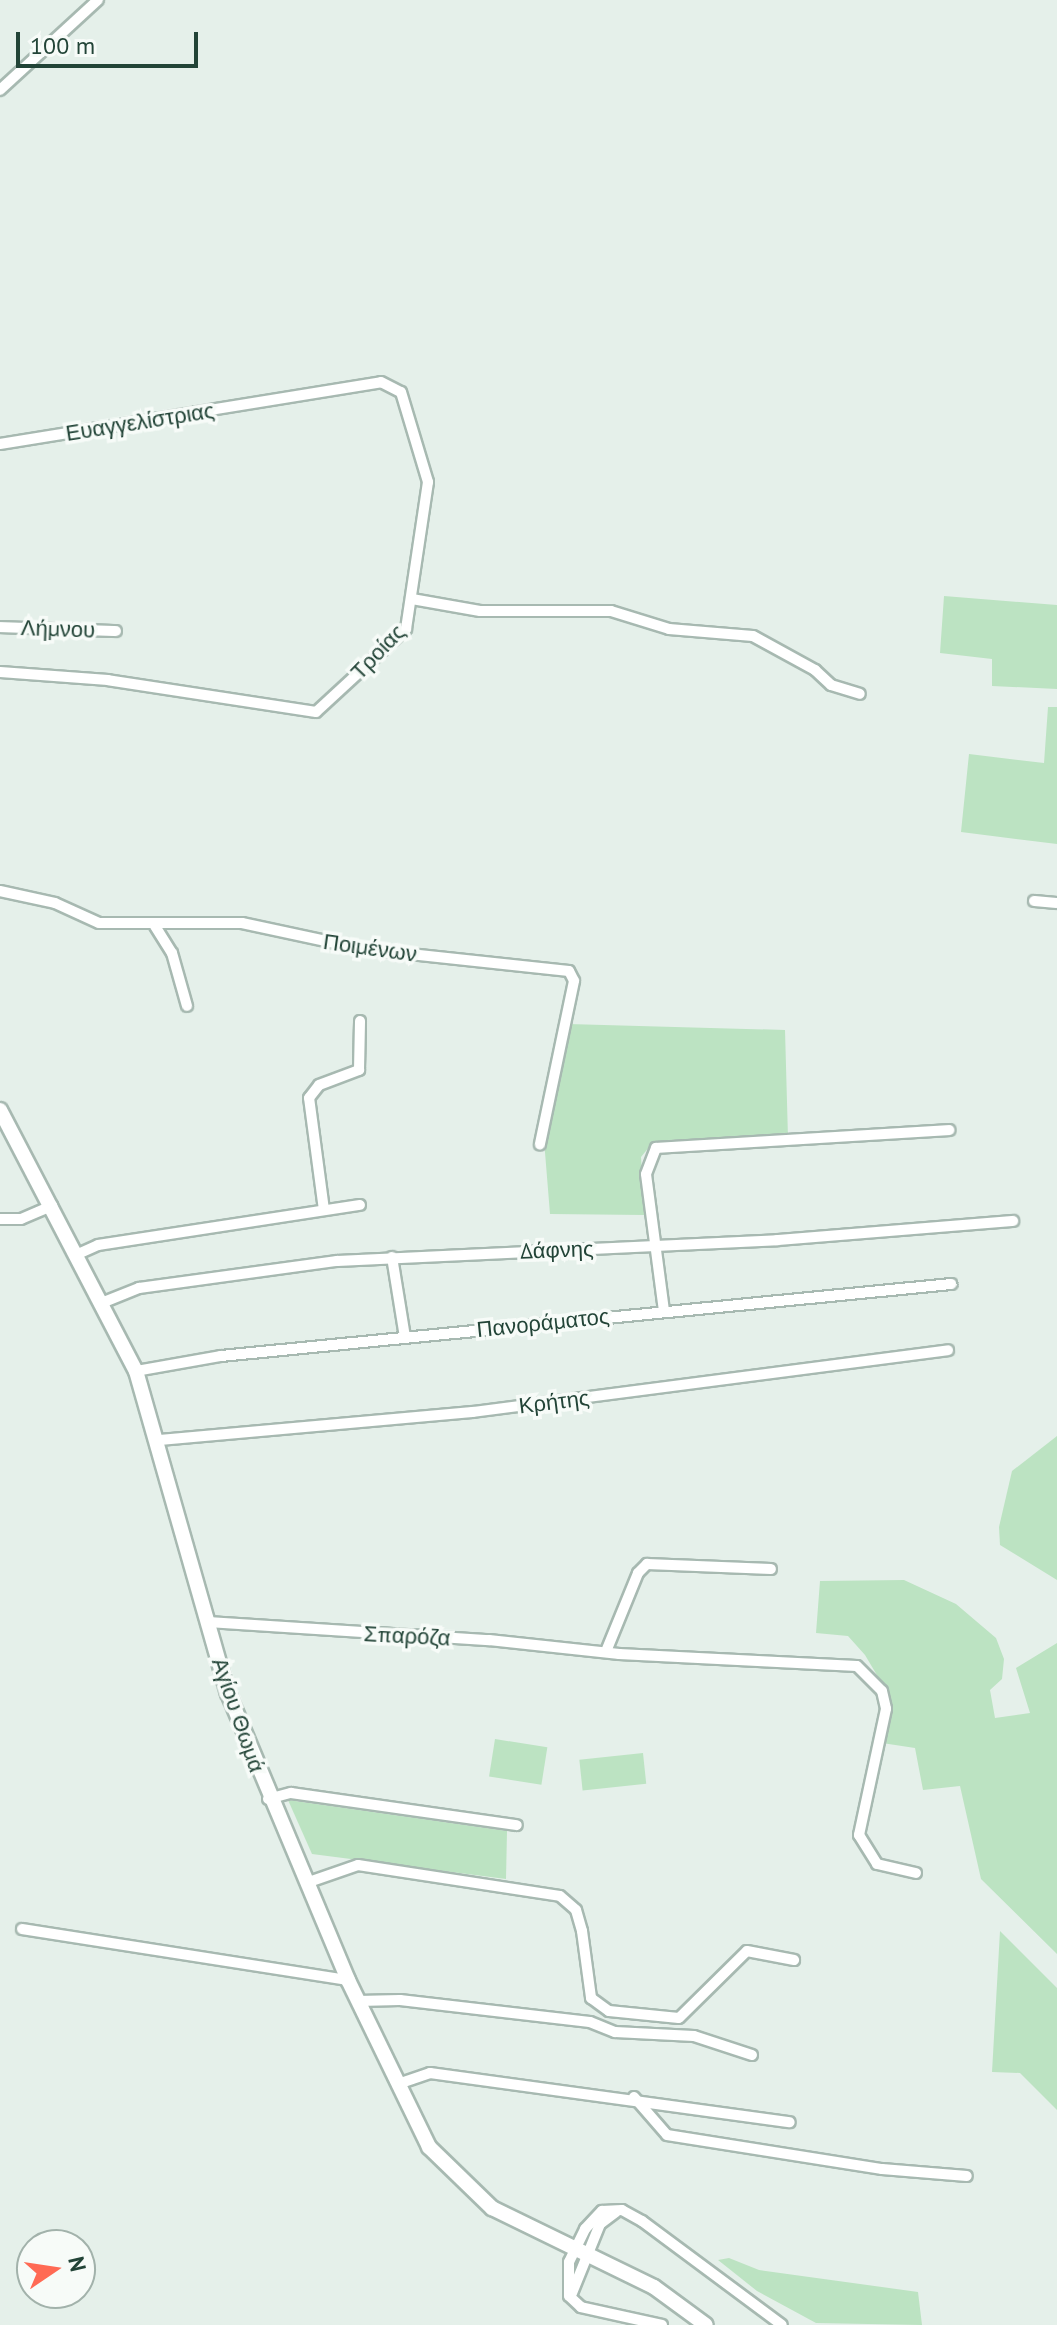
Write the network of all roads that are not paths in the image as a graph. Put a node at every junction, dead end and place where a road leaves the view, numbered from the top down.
1 (98, 0) edge
2 (0, 90) edge
3 (279, 397) joint
4 (0, 444) edge
5 (412, 599) junction
6 (0, 627) edge
7 (116, 631) dead end
8 (0, 672) edge
9 (860, 694) dead end
10 (0, 891) edge
11 (1034, 901) dead end
12 (1057, 903) edge
13 (155, 926) junction
14 (187, 1006) dead end
15 (360, 1021) dead end
16 (0, 1110) edge
17 (949, 1130) dead end
18 (540, 1144) dead end
19 (360, 1205) dead end
20 (52, 1206) junction
21 (324, 1210) junction
22 (0, 1219) edge
23 (1013, 1221) dead end
24 (655, 1246) junction
25 (78, 1254) junction
26 (392, 1257) junction
27 (951, 1284) dead end
28 (104, 1302) junction
29 (664, 1311) junction
30 (405, 1337) junction
31 (948, 1350) dead end
32 (136, 1371) junction
33 (159, 1440) junction
34 (771, 1569) dead end
35 (208, 1622) junction
36 (607, 1649) junction
37 (268, 1799) junction
38 (517, 1825) dead end
39 (916, 1873) dead end
40 (306, 1883) junction
41 (22, 1929) dead end
42 (794, 1960) dead end
43 (348, 1980) junction
44 (358, 2001) junction
45 (752, 2055) dead end
46 (398, 2084) junction
47 (634, 2097) junction
48 (790, 2122) dead end
49 (967, 2176) dead end
50 (581, 2250) junction
51 (662, 2325) edge
52 (706, 2325) edge
53 (782, 2325) edge

1 - 2 street
3 - 4 street, Ευαγγελίστριας
3 - 5 street, Τροίας
5 - 8 street, Τροίας
5 - 9 street
6 - 7 street, Λήμνου
10 - 13 street, Ποιμένων
11 - 12 street
13 - 14 street
13 - 18 street, Ποιμένων
15 - 21 street
16 - 20 main road, Αγίου Θωμά
17 - 24 street
19 - 21 street
20 - 22 street
20 - 25 main road, Αγίου Θωμά
21 - 25 street
23 - 24 street, Δάφνης
24 - 26 street, Δάφνης
24 - 29 street
25 - 28 main road, Αγίου Θωμά
26 - 28 street, Δάφνης
26 - 30 street
27 - 29 street, Πανοράματος
28 - 32 main road, Αγίου Θωμά
29 - 30 street, Πανοράματος
30 - 32 street, Πανοράματος
31 - 33 street, Κρήτης
32 - 33 main road, Αγίου Θωμά
33 - 35 main road, Αγίου Θωμά
34 - 36 street
35 - 36 street, Σπαρόζα
35 - 37 main road, Αγίου Θωμά
36 - 39 street, Σπαρόζα
37 - 38 street
37 - 40 main road, Αγίου Θωμά
40 - 42 street
40 - 43 main road, Αγίου Θωμά
41 - 43 street
43 - 44 main road, Αγίου Θωμά
44 - 45 street
44 - 46 main road, Αγίου Θωμά
46 - 47 street
46 - 50 main road, Αγίου Θωμά
47 - 48 street
47 - 49 street
50 - 51 street
50 - 52 main road, Αγίου Θωμά
50 - 53 street

